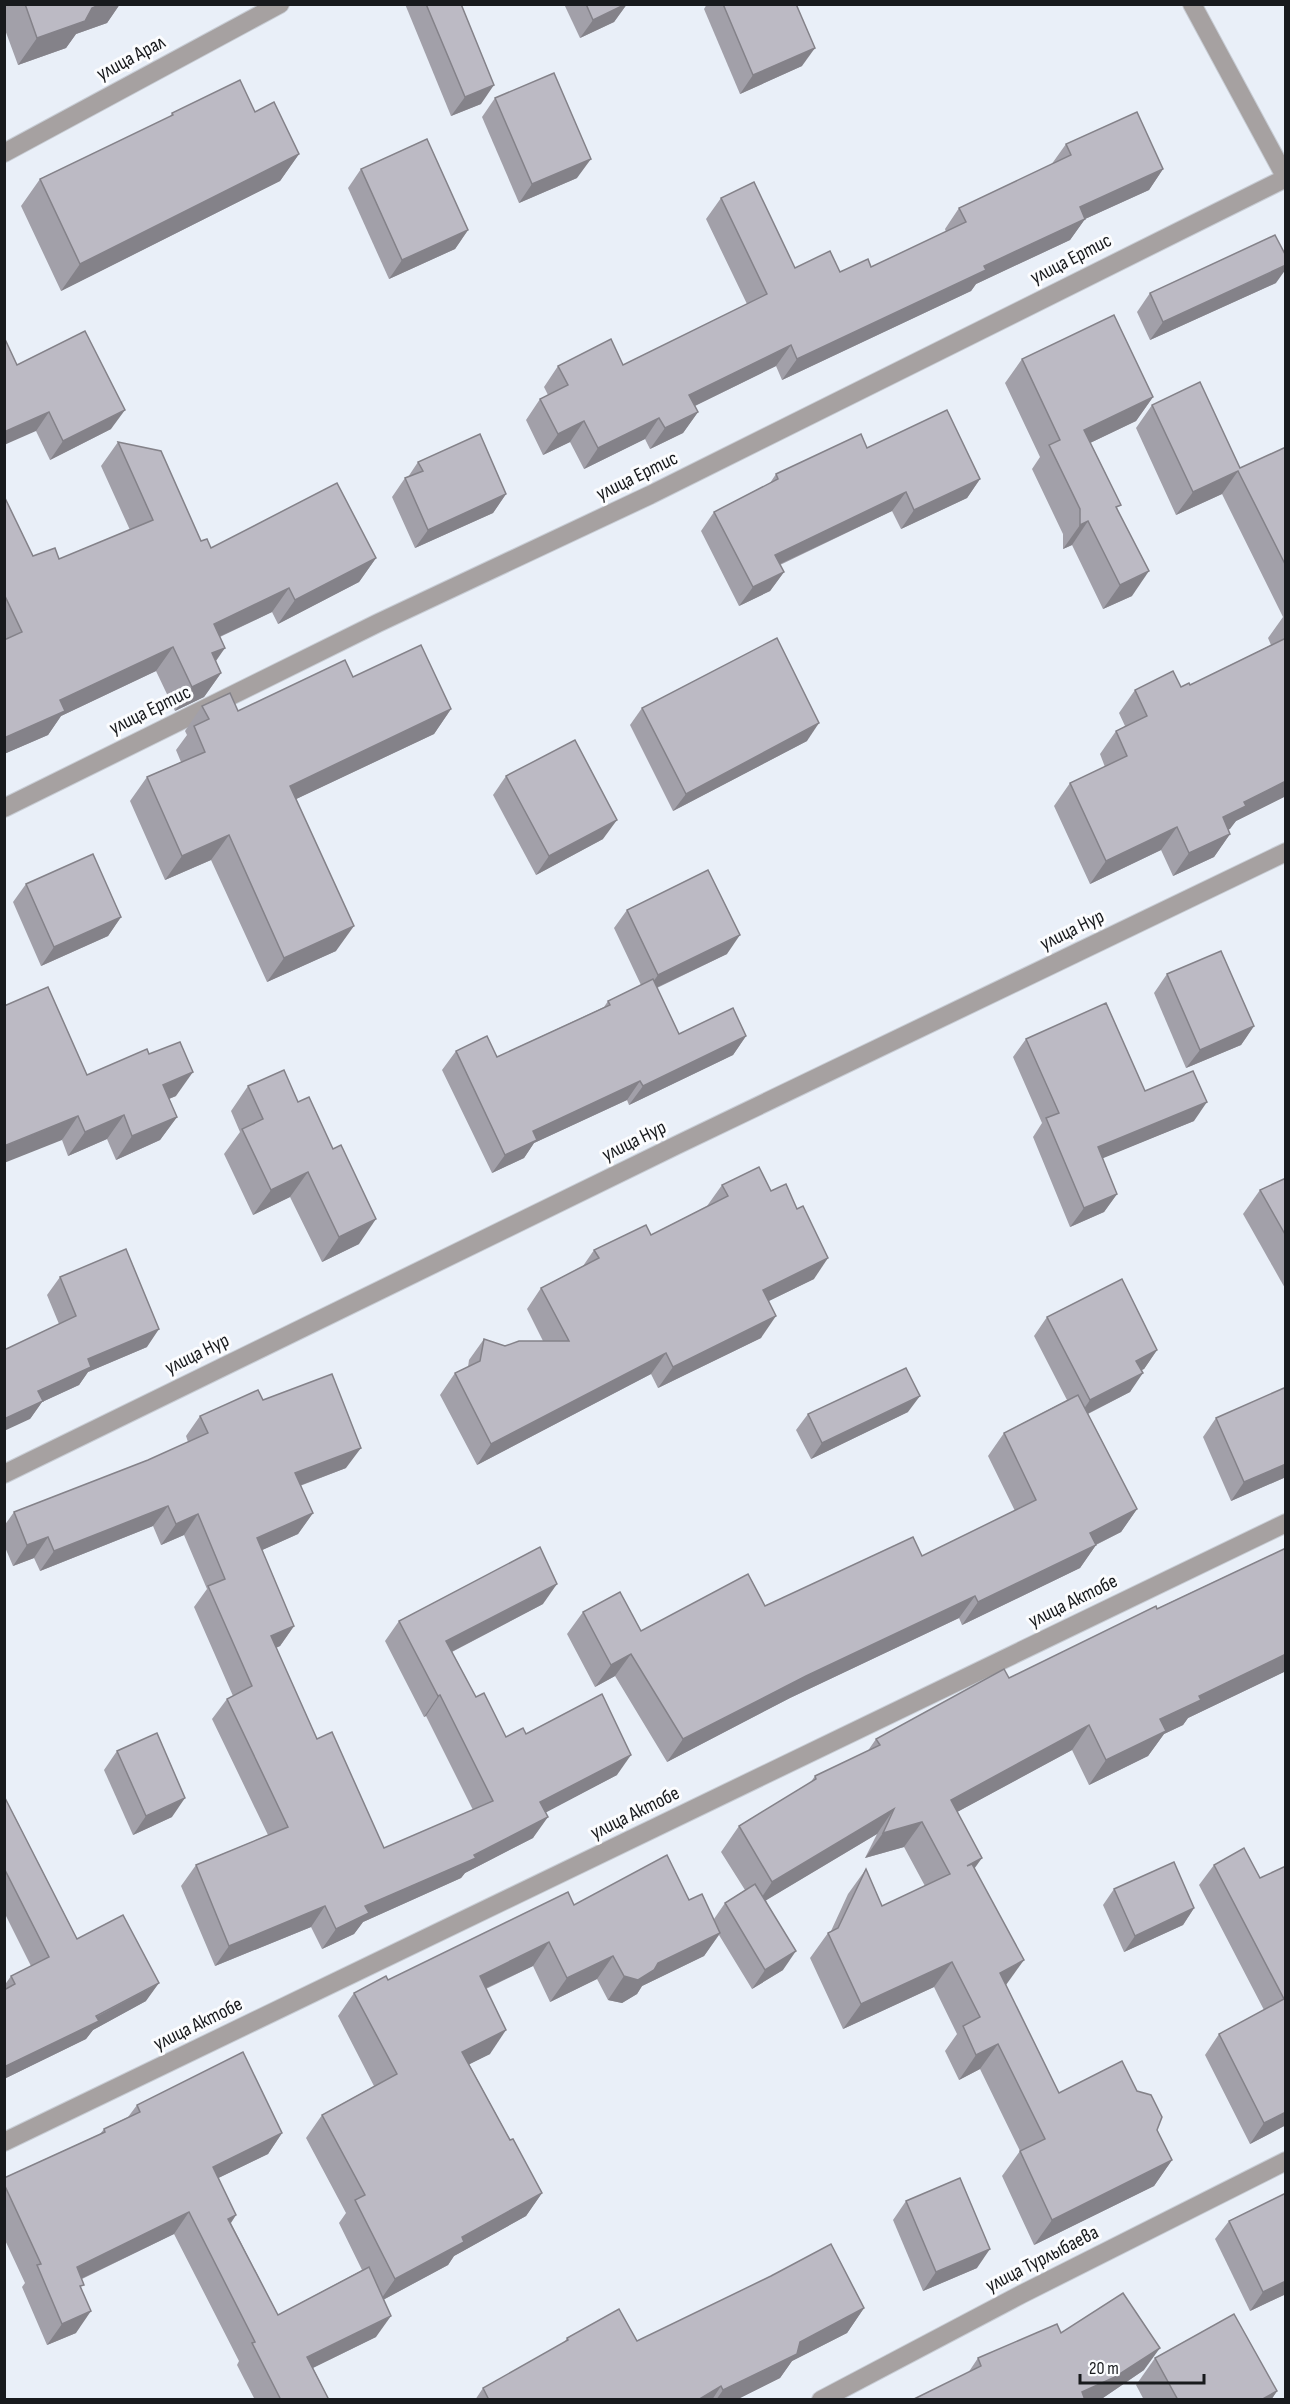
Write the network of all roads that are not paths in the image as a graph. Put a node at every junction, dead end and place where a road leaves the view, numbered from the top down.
1 (280, 4) edge
2 (1192, 4) edge
3 (4, 153) edge
4 (1286, 178) edge
5 (4, 808) edge
6 (1286, 852) edge
7 (4, 1474) edge
8 (1286, 1523) edge
9 (4, 2142) edge
10 (1286, 2161) edge
11 (821, 2400) edge

1 - 3 street, улица Арал
2 - 4 street
4 - 5 street, улица Ертис
6 - 7 street, улица Нур
8 - 9 street, улица Актобе
10 - 11 street, улица Турлыбаева

